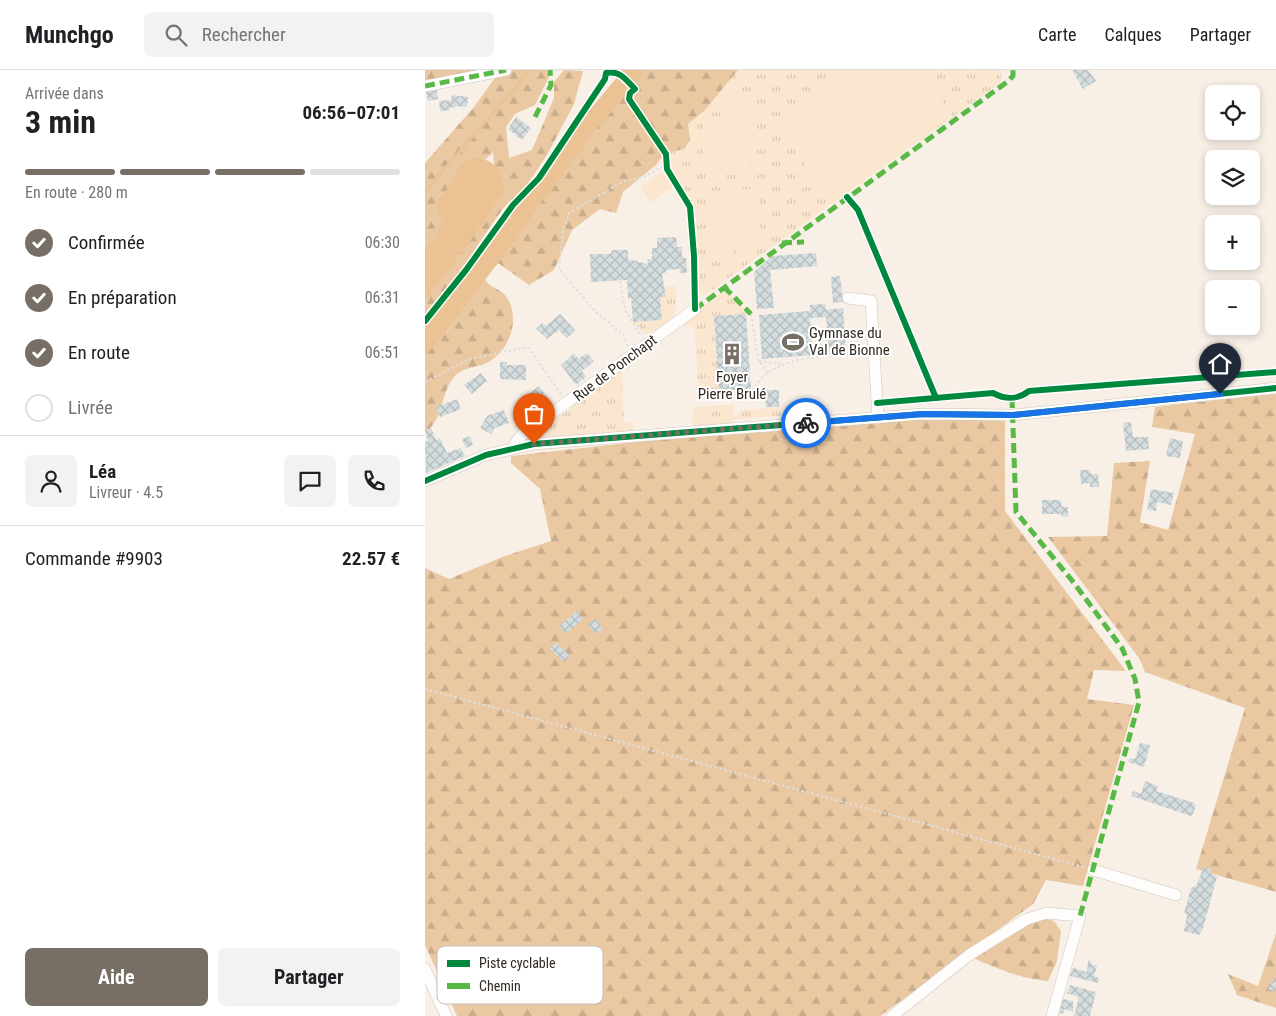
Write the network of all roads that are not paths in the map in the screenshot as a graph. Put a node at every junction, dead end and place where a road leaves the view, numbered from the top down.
1 (506, 70) edge
2 (425, 86) edge
3 (848, 298) dead end
4 (695, 309) dead end
5 (1276, 388) edge
6 (878, 418) junction
7 (517, 447) junction
8 (425, 481) edge
9 (1093, 870) road end
10 (1176, 896) dead end
11 (425, 969) edge
12 (437, 996) edge
13 (441, 1004) edge
14 (446, 1016) edge
15 (892, 1016) edge
16 (1052, 1016) edge

1 - 2 street
3 - 6 street
4 - 7 street, Rue de Ponchapt
5 - 6 street
6 - 7 street
7 - 8 street
9 - 10 street
11 - 12 street
13 - 14 street
15 - 16 street

